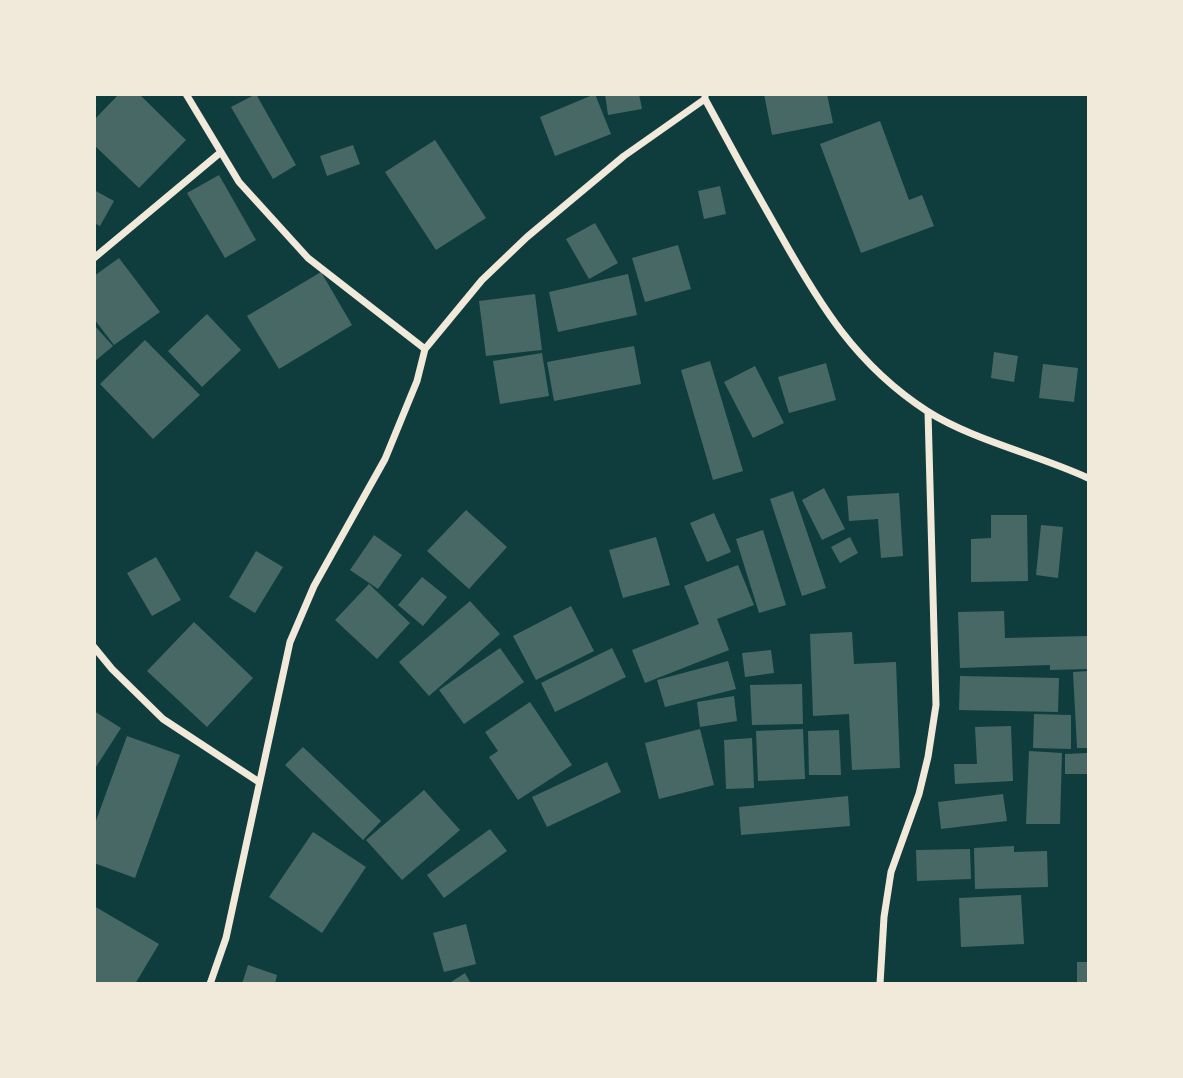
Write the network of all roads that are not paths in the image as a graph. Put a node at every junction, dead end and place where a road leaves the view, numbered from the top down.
1 (186, 94) edge
2 (705, 97) edge
3 (221, 152) junction
4 (94, 258) edge
5 (425, 349) junction
6 (928, 412) junction
7 (1088, 478) edge
8 (94, 647) edge
9 (259, 782) junction
10 (210, 984) edge
11 (880, 984) edge

1 - 3 street
2 - 5 street
2 - 6 street
3 - 4 street
3 - 5 street
5 - 9 street
6 - 7 street
6 - 11 street
8 - 9 street
9 - 10 street

